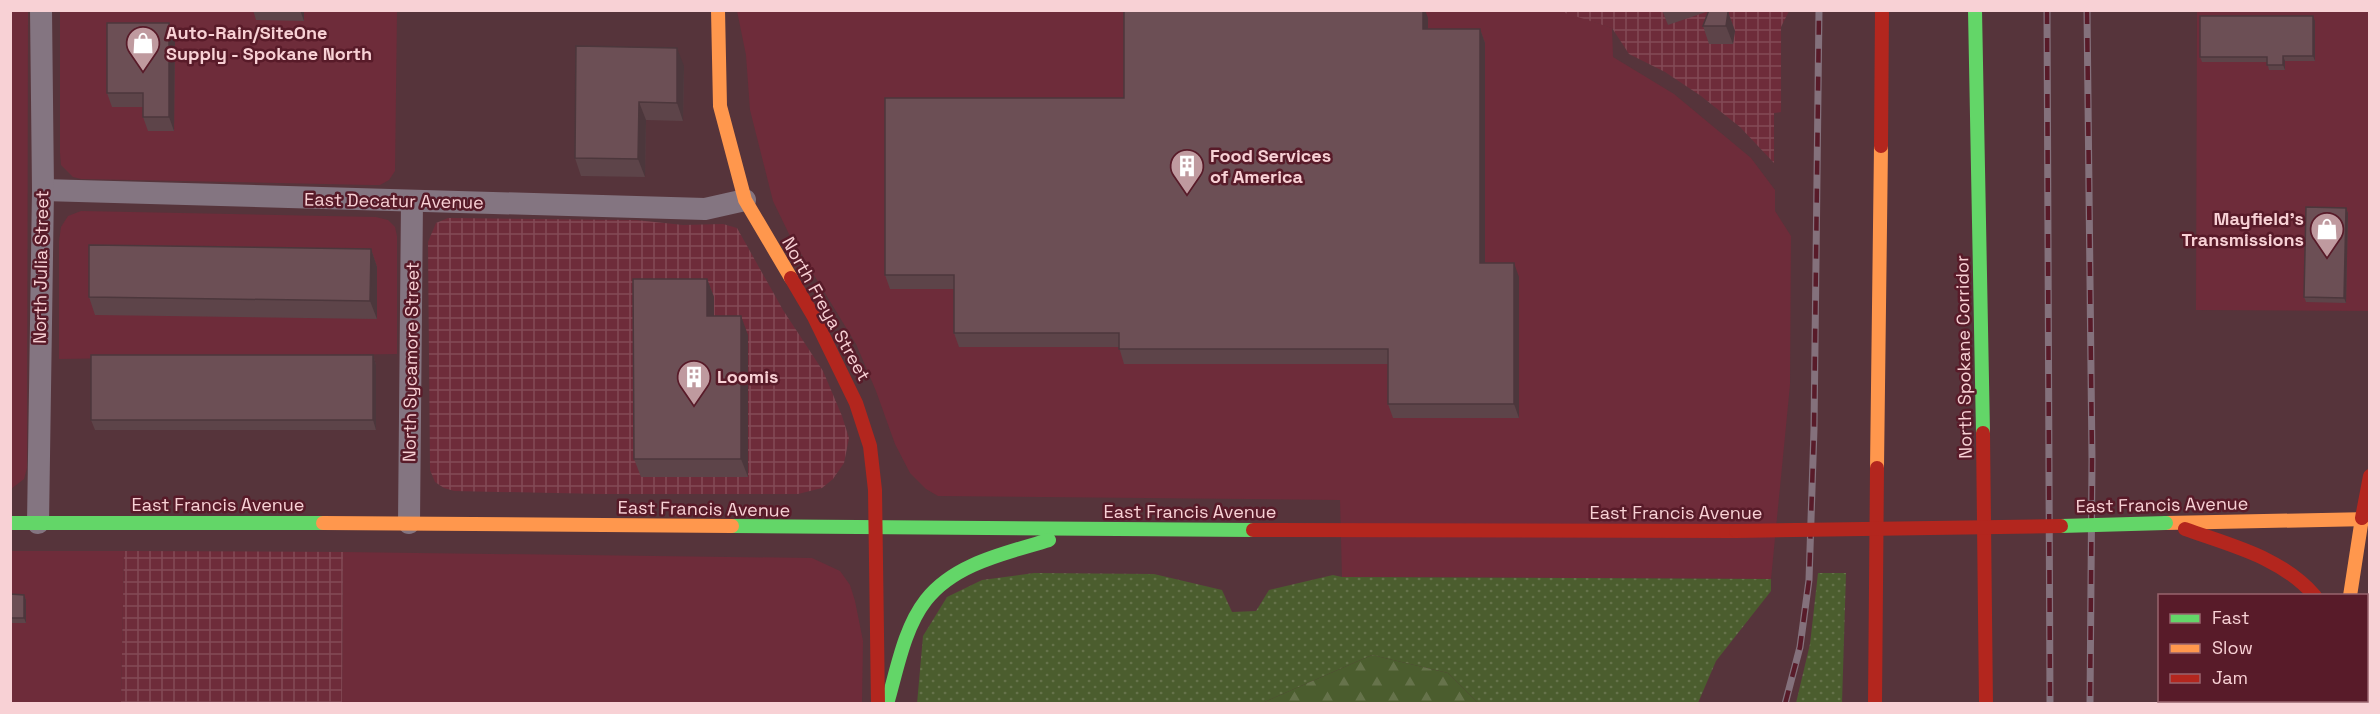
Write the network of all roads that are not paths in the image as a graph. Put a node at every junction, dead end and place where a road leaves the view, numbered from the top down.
1 (41, 10) edge
2 (718, 10) edge
3 (1882, 10) edge
4 (1975, 10) edge
5 (43, 190) junction
6 (745, 200) junction
7 (412, 201) junction
8 (2370, 476) edge
9 (2366, 518) edge
10 (10, 523) edge
11 (38, 523) junction
12 (409, 523) junction
13 (2166, 523) junction
14 (876, 529) junction
15 (1082, 530) junction
16 (2313, 594) edge
17 (2350, 594) edge
18 (878, 704) edge
19 (887, 704) edge
20 (1875, 704) edge
21 (1986, 704) edge

1 - 5 street, North Julia Street
2 - 6 main road, North Freya Street
3 - 20 main road
4 - 21 main road, North Spokane Corridor
5 - 7 street, East Decatur Avenue
5 - 11 street, North Julia Street
6 - 7 street, East Decatur Avenue
6 - 14 main road, North Freya Street
7 - 12 street, North Sycamore Street
8 - 9 main road
9 - 13 main road, East Francis Avenue
9 - 17 main road
10 - 11 main road, East Francis Avenue
11 - 12 main road, East Francis Avenue
12 - 14 main road, East Francis Avenue
13 - 15 main road, East Francis Avenue, bridge
13 - 16 main road
14 - 15 main road, East Francis Avenue
14 - 18 main road, North Freya Street
15 - 19 main road

